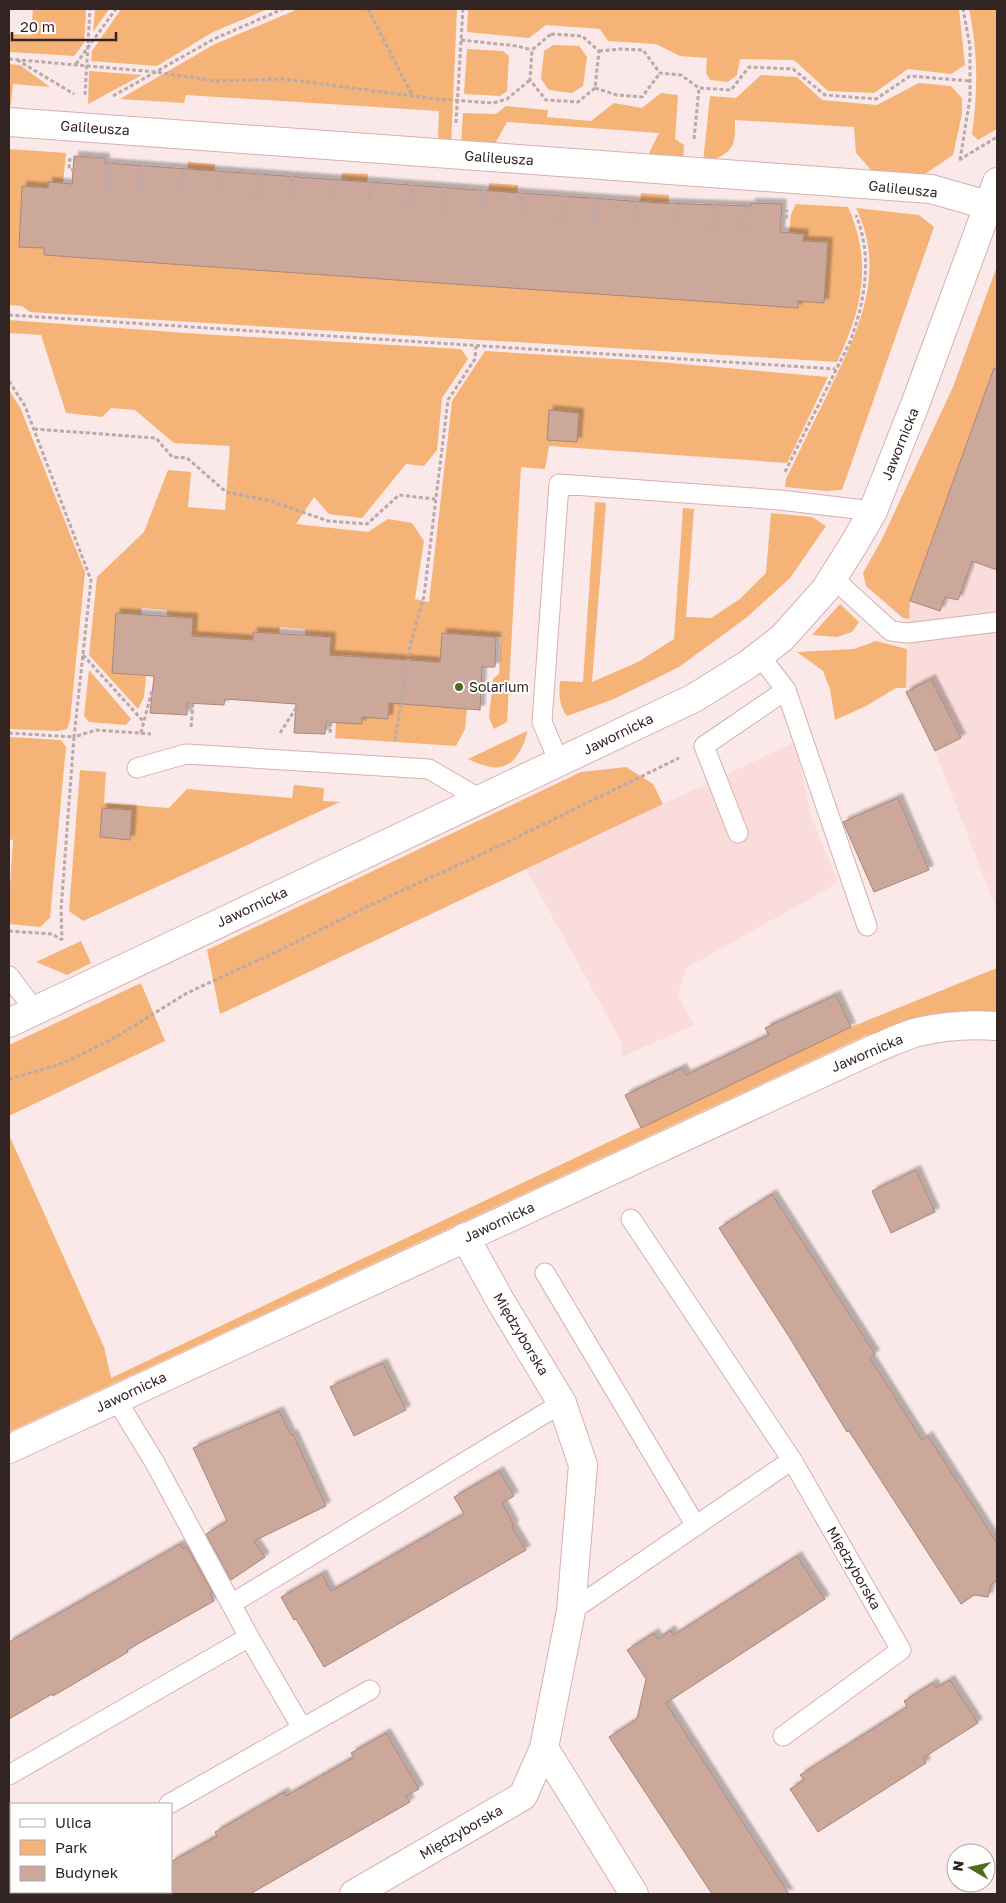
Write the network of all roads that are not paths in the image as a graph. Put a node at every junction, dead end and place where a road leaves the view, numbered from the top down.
1 (9, 122) edge
2 (994, 196) edge
3 (873, 511) junction
4 (833, 578) junction
5 (997, 622) edge
6 (759, 655) junction
7 (786, 690) junction
8 (559, 762) junction
9 (137, 768) dead end
10 (480, 800) junction
11 (738, 833) dead end
12 (867, 926) dead end
13 (9, 976) edge
14 (34, 1011) junction
15 (9, 1023) edge
16 (997, 1026) edge
17 (631, 1219) dead end
18 (465, 1237) junction
19 (545, 1273) dead end
20 (116, 1399) junction
21 (562, 1403) junction
22 (9, 1449) edge
23 (792, 1460) junction
24 (696, 1526) junction
25 (231, 1604) junction
26 (572, 1611) junction
27 (249, 1637) junction
28 (370, 1690) dead end
29 (302, 1728) junction
30 (782, 1736) dead end
31 (544, 1748) junction
32 (9, 1775) edge
33 (171, 1803) edge
34 (354, 1894) edge
35 (634, 1894) edge

1 - 2 street, Galileusza
2 - 3 street, Jawornicka
3 - 4 street, Jawornicka
3 - 8 lane
4 - 5 lane
4 - 6 street, Jawornicka
6 - 7 lane
6 - 8 street, Jawornicka
7 - 11 lane
7 - 12 lane
8 - 10 street, Jawornicka
9 - 10 lane
10 - 14 street, Jawornicka
13 - 14 lane
14 - 15 street, Jawornicka
16 - 18 street, Jawornicka
17 - 23 lane
18 - 20 street, Jawornicka
18 - 21 street, Międzyborska
19 - 24 lane
20 - 22 street, Jawornicka
20 - 25 lane
21 - 25 lane
21 - 26 street, Międzyborska
23 - 24 lane
23 - 30 lane, Międzyborska
24 - 26 lane
25 - 27 lane
26 - 31 street, Międzyborska
27 - 29 lane
27 - 32 lane
28 - 29 lane
29 - 33 lane
31 - 34 street, Międzyborska
31 - 35 street

